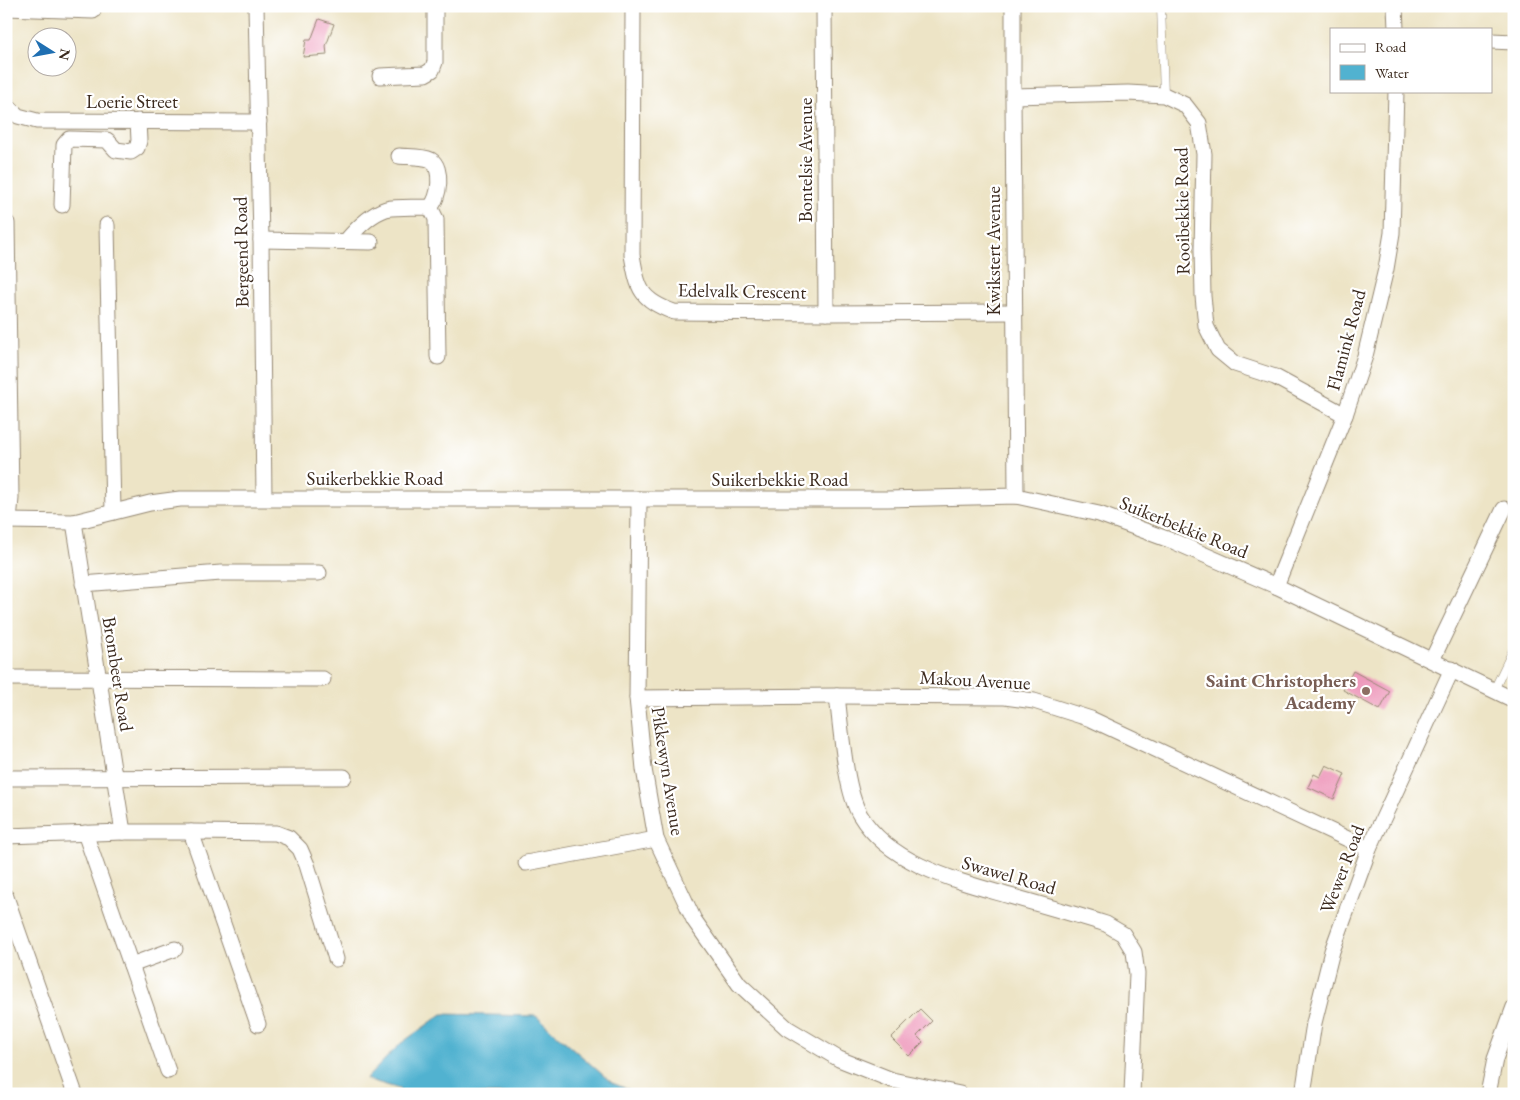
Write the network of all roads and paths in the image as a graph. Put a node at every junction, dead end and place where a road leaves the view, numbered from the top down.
1 (256, 6) edge
2 (435, 6) edge
3 (633, 6) edge
4 (824, 6) edge
5 (1013, 6) edge
6 (1161, 6) edge
7 (1395, 6) edge
8 (6, 8) edge
9 (62, 8) edge
10 (92, 11) dead end
11 (1396, 28) edge
12 (1492, 41) edge
13 (1514, 42) edge
14 (380, 76) dead end
15 (1396, 92) edge
16 (1164, 95) junction
17 (1012, 96) junction
18 (10, 111) edge
19 (138, 122) junction
20 (259, 122) junction
21 (399, 156) dead end
22 (62, 205) dead end
23 (430, 207) junction
24 (7, 223) edge
25 (107, 225) dead end
26 (261, 240) junction
27 (346, 241) junction
28 (371, 242) dead end
29 (1014, 312) junction
30 (826, 313) junction
31 (438, 357) dead end
32 (1346, 414) junction
33 (1016, 496) junction
34 (264, 498) junction
35 (639, 499) junction
36 (1504, 509) dead end
37 (113, 512) junction
38 (8, 522) edge
39 (74, 522) junction
40 (319, 573) dead end
41 (83, 584) junction
42 (1276, 586) junction
43 (1514, 648) edge
44 (1432, 660) junction
45 (1506, 665) junction
46 (1452, 669) junction
47 (1514, 669) edge
48 (6, 678) edge
49 (98, 678) junction
50 (323, 679) dead end
51 (1494, 690) junction
52 (838, 696) junction
53 (637, 698) junction
54 (1514, 700) edge
55 (344, 777) dead end
56 (6, 778) edge
57 (115, 779) junction
58 (123, 832) junction
59 (191, 832) junction
60 (86, 833) junction
61 (6, 836) edge
62 (656, 839) junction
63 (1369, 849) junction
64 (526, 863) dead end
65 (6, 897) edge
66 (176, 949) dead end
67 (336, 959) dead end
68 (131, 965) junction
69 (1514, 1007) edge
70 (258, 1024) dead end
71 (168, 1071) dead end
72 (75, 1094) edge
73 (960, 1094) edge
74 (1132, 1094) edge
75 (1303, 1094) edge
76 (1488, 1094) edge

1 - 20 street, Bergeend Road
2 - 14 street
3 - 30 street, Edelvalk Crescent
4 - 30 street, Bontelsie Avenue
5 - 17 street, Kwikstert Avenue
6 - 16 lane
7 - 11 street
8 - 9 street
9 - 10 street
12 - 13 street
15 - 32 street, Flamink Road
16 - 17 street, Rooibekkie Road
16 - 32 street, Rooibekkie Road
17 - 29 street, Kwikstert Avenue
18 - 19 street, Loerie Street
19 - 20 street, Loerie Street
19 - 22 street
20 - 26 street, Bergeend Road
21 - 23 street
23 - 27 street
23 - 31 street
24 - 38 street
25 - 37 street
26 - 27 street
26 - 34 street, Bergeend Road
27 - 28 street
29 - 30 street, Edelvalk Crescent
29 - 33 street, Kwikstert Avenue
32 - 42 street, Flamink Road
33 - 35 street, Suikerbekkie Road
33 - 42 street, Suikerbekkie Road
34 - 35 street, Suikerbekkie Road
34 - 37 street, Suikerbekkie Road
35 - 53 street, Pikkewyn Avenue
36 - 44 street
37 - 39 street, Suikerbekkie Road
38 - 39 street, Suikerbekkie Road
39 - 41 street, Brombeer Road
40 - 41 street
41 - 49 street, Brombeer Road
42 - 44 street, Suikerbekkie Road
43 - 45 lane
44 - 46 street, Suikerbekkie Road
45 - 47 lane
45 - 51 lane
46 - 51 street, Suikerbekkie Road
46 - 63 street, Wewer Road
48 - 49 street
49 - 50 street
49 - 57 street, Brombeer Road
51 - 54 street, Suikerbekkie Road
52 - 53 street, Makou Avenue
52 - 63 street, Makou Avenue
52 - 74 street, Swawel Road
53 - 62 street, Pikkewyn Avenue
55 - 57 street
56 - 57 street
57 - 58 street, Brombeer Road
58 - 59 street
58 - 60 street
59 - 67 street
59 - 70 street
60 - 61 street
60 - 68 street
62 - 64 street
62 - 73 street, Pikkewyn Avenue
63 - 75 street, Wewer Road
65 - 72 street
66 - 68 street
68 - 71 street
69 - 76 street

